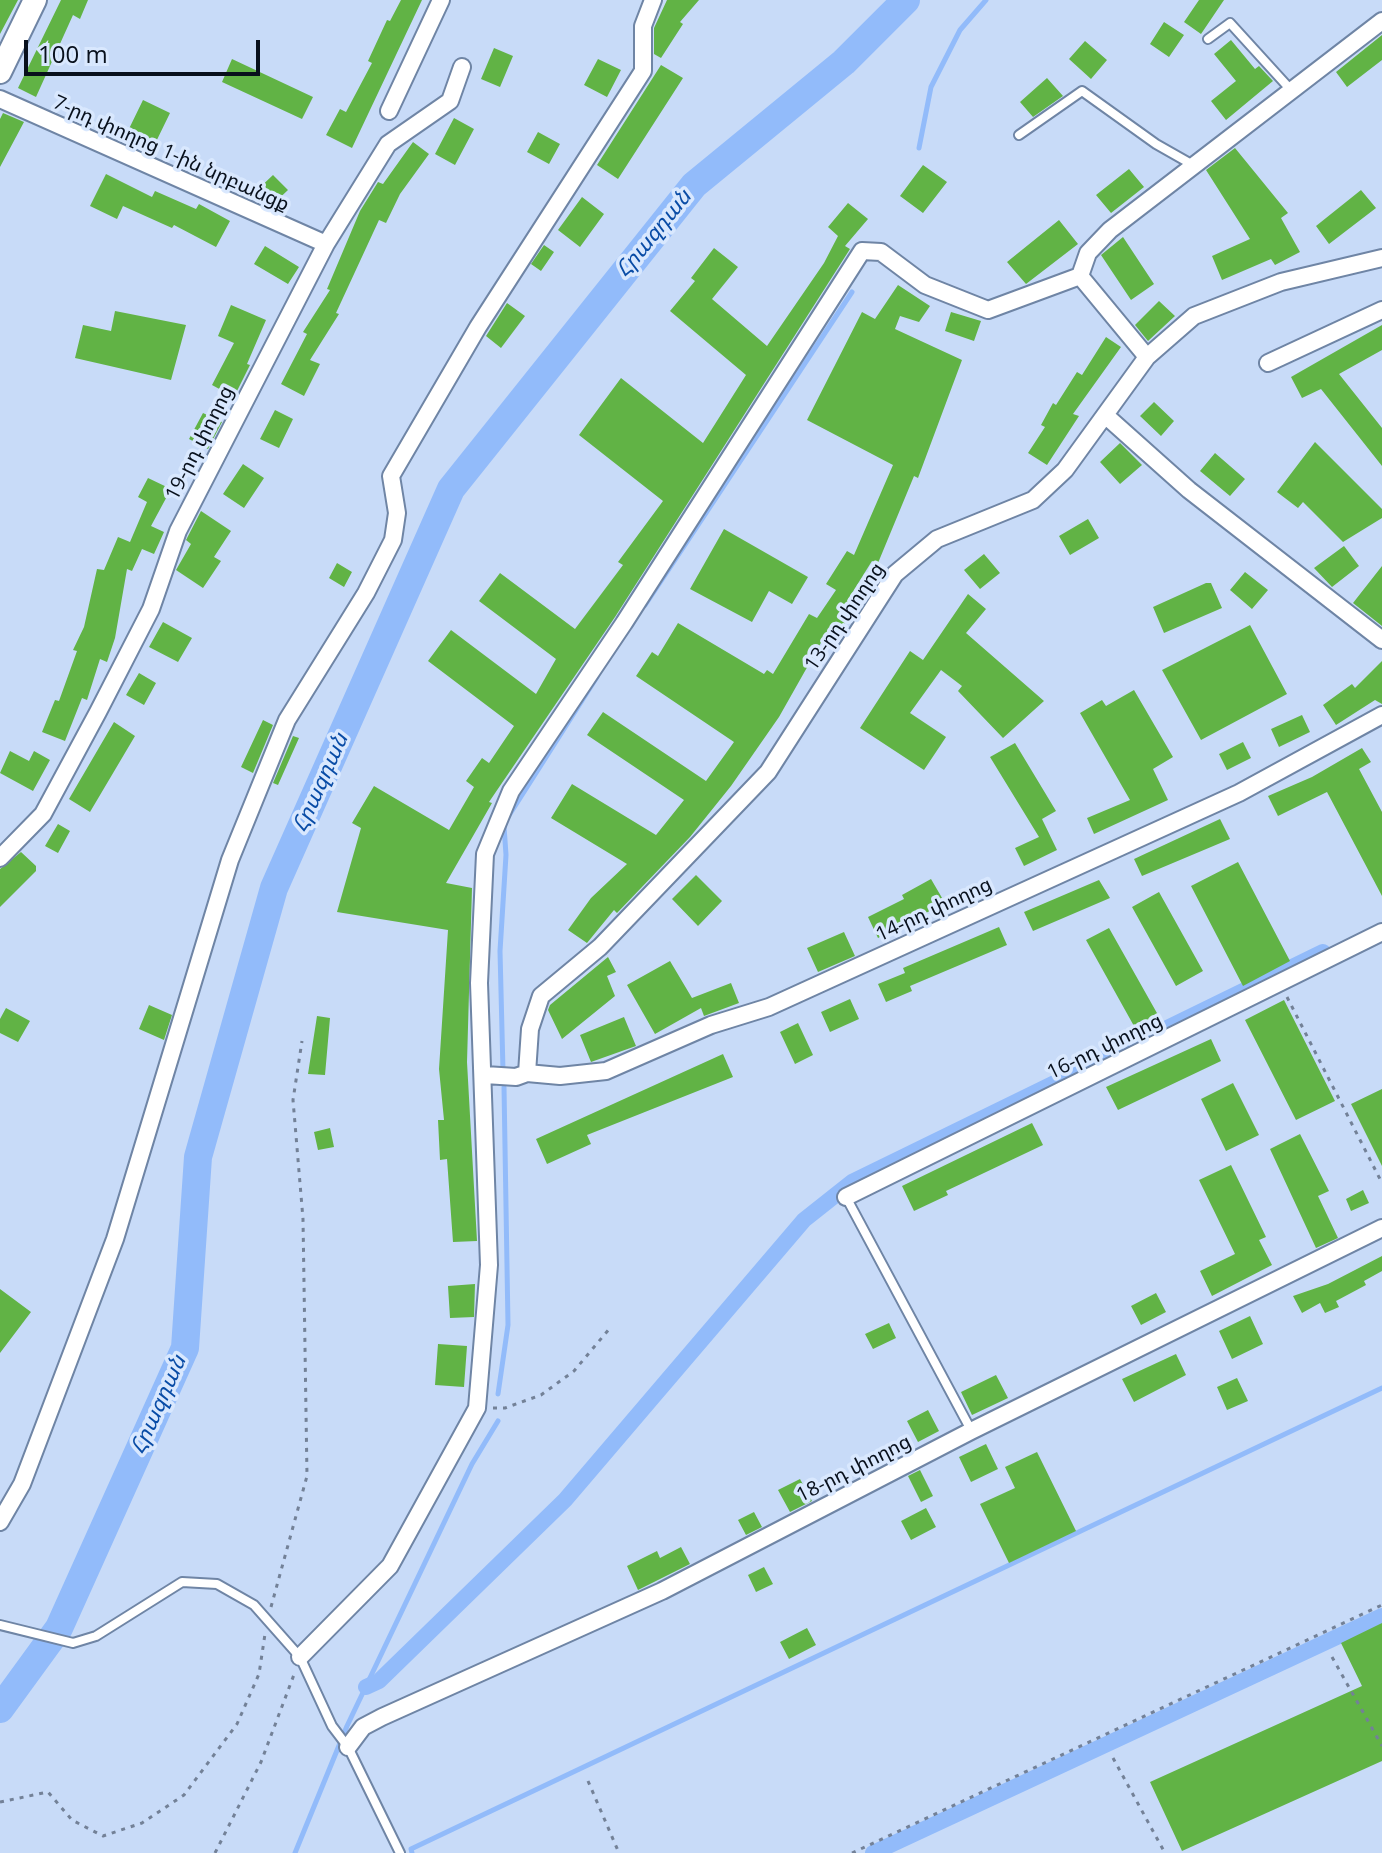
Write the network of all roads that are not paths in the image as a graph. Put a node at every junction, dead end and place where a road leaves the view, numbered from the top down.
1 (35, 0) edge
2 (441, 0) edge
3 (653, 0) edge
4 (1382, 21) edge
5 (1208, 39) dead end
6 (462, 67) dead end
7 (0, 72) edge
8 (1291, 90) junction
9 (0, 99) edge
10 (389, 111) dead end
11 (1019, 135) dead end
12 (1194, 165) junction
13 (326, 244) junction
14 (1382, 258) edge
15 (1080, 276) junction
16 (1382, 310) edge
17 (1147, 357) junction
18 (1268, 363) dead end
19 (1105, 415) junction
20 (1382, 640) edge
21 (1382, 715) edge
22 (0, 858) edge
23 (1382, 932) edge
24 (527, 1073) junction
25 (485, 1075) junction
26 (846, 1197) joint
27 (1382, 1228) edge
28 (971, 1431) junction
29 (0, 1522) edge
30 (0, 1625) edge
31 (300, 1657) junction
32 (347, 1746) junction
33 (400, 1853) edge

1 - 7 main road
2 - 10 street
3 - 29 street
4 - 8 street
5 - 8 lane
6 - 13 street, 19-րդ փողոց
8 - 12 street
9 - 13 street, 7-րդ փողոց 1-ին նրբանցք
11 - 12 lane
12 - 15 street
13 - 22 street, 19-րդ փողոց
14 - 17 street, 13-րդ փողոց
15 - 17 street
15 - 25 street
16 - 18 street
17 - 19 street, 13-րդ փողոց
19 - 20 street
19 - 24 street, 13-րդ փողոց
21 - 24 street, 14-րդ փողոց
23 - 26 street, 16-րդ փողոց
24 - 25 street, 14-րդ փողոց
25 - 31 street
26 - 28 lane
27 - 28 street, 18-րդ փողոց
28 - 32 street, 18-րդ փողոց
30 - 31 lane
31 - 32 lane
32 - 33 lane

